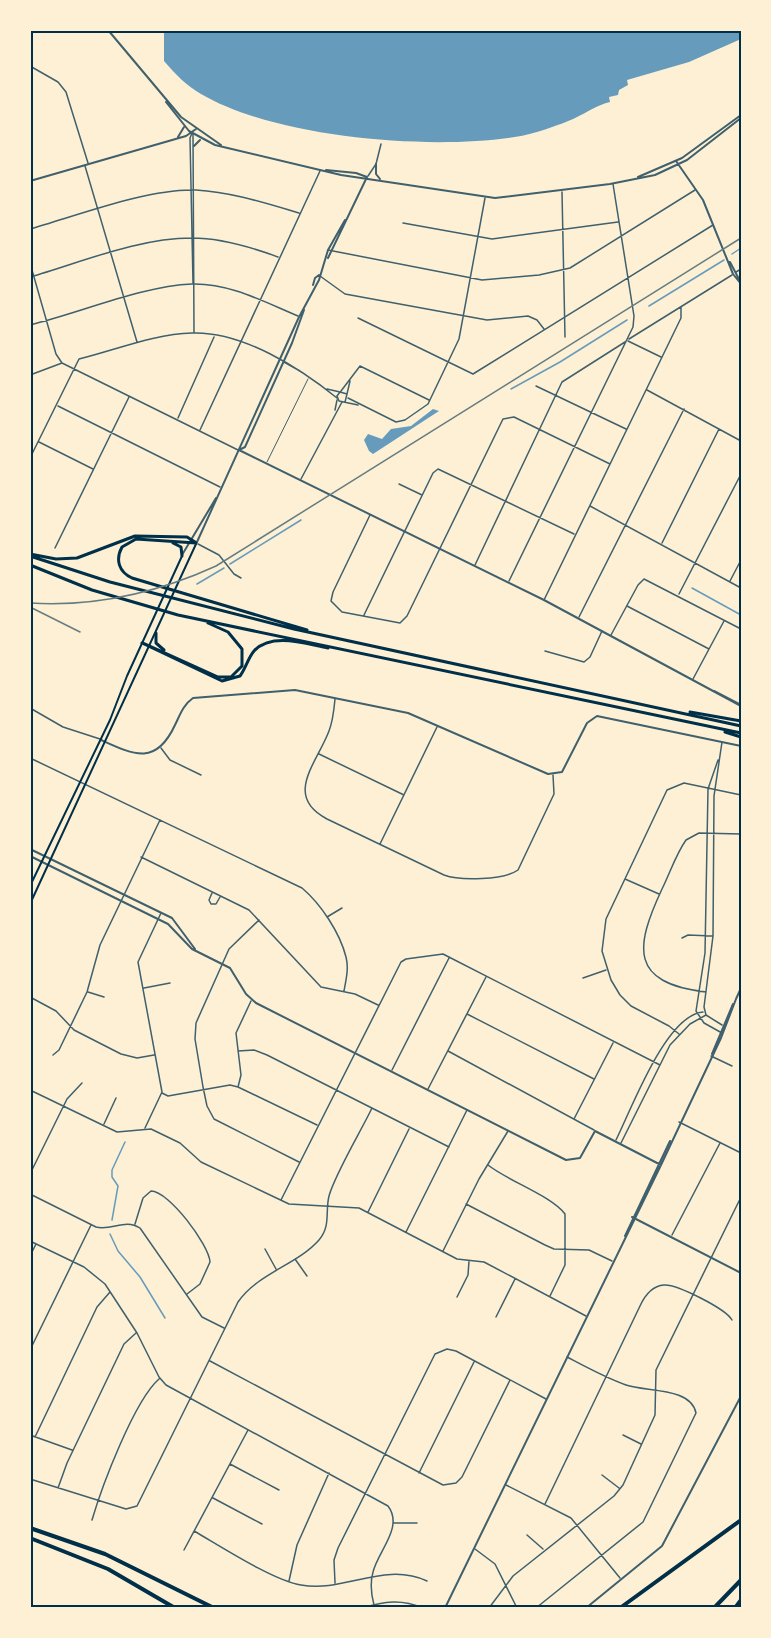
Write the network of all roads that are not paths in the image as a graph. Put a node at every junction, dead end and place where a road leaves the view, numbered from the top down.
1 (108, 30) edge
2 (30, 66) edge
3 (166, 102) junction
4 (741, 116) edge
5 (183, 125) junction
6 (195, 129) junction
7 (192, 133) junction
8 (176, 139) junction
9 (202, 140) junction
10 (381, 144) dead end
11 (194, 146) junction
12 (222, 146) junction
13 (673, 158) dead end
14 (677, 163) junction
15 (376, 164) junction
16 (86, 165) junction
17 (320, 170) junction
18 (367, 177) junction
19 (380, 179) junction
20 (30, 181) edge
21 (613, 183) junction
22 (696, 189) junction
23 (190, 190) junction
24 (194, 190) junction
25 (562, 191) junction
26 (486, 197) junction
27 (98, 210) junction
28 (300, 213) junction
29 (345, 220) junction
30 (619, 222) junction
31 (403, 223) dead end
32 (713, 224) junction
33 (30, 229) edge
34 (563, 230) junction
35 (478, 237) junction
36 (621, 237) junction
37 (192, 238) junction
38 (328, 250) junction
39 (333, 252) junction
40 (110, 254) junction
41 (279, 257) junction
42 (326, 259) junction
43 (30, 263) edge
44 (741, 269) edge
45 (564, 270) junction
46 (735, 273) junction
47 (319, 275) junction
48 (32, 276) edge
49 (470, 277) junction
50 (628, 278) junction
51 (741, 283) edge
52 (194, 284) junction
53 (260, 298) junction
54 (124, 299) junction
55 (681, 306) junction
56 (304, 310) junction
57 (463, 315) junction
58 (298, 317) junction
59 (565, 317) junction
60 (358, 318) dead end
61 (47, 321) junction
62 (30, 326) edge
63 (545, 330) junction
64 (194, 333) junction
65 (214, 336) junction
66 (565, 337) dead end
67 (241, 341) junction
68 (627, 341) junction
69 (137, 343) junction
70 (661, 357) junction
71 (279, 360) junction
72 (284, 362) junction
73 (63, 363) junction
74 (448, 363) junction
75 (74, 369) junction
76 (30, 375) edge
77 (309, 377) junction
78 (350, 381) junction
79 (536, 386) dead end
80 (326, 389) junction
81 (647, 389) junction
82 (341, 392) junction
83 (130, 396) junction
84 (347, 396) junction
85 (557, 396) junction
86 (337, 399) junction
87 (430, 400) junction
88 (343, 402) junction
89 (360, 405) junction
90 (56, 406) junction
91 (684, 409) junction
92 (334, 413) junction
93 (592, 413) junction
94 (178, 420) junction
95 (719, 429) junction
96 (540, 430) junction
97 (627, 430) junction
98 (200, 431) junction
99 (111, 433) junction
100 (741, 441) edge
101 (39, 442) junction
102 (575, 447) junction
103 (239, 450) junction
104 (30, 458) edge
105 (266, 464) junction
106 (610, 464) junction
107 (94, 469) junction
108 (741, 474) edge
109 (301, 480) junction
110 (471, 483) junction
111 (399, 484) dead end
112 (221, 488) junction
113 (423, 496) junction
114 (216, 498) junction
115 (506, 501) junction
116 (590, 506) junction
117 (370, 515) junction
118 (540, 518) junction
119 (627, 526) junction
120 (405, 531) junction
121 (575, 535) junction
122 (159, 540) junction
123 (189, 540) junction
124 (196, 543) junction
125 (661, 545) junction
126 (55, 548) dead end
127 (440, 548) junction
128 (30, 555) edge
129 (182, 556) junction
130 (741, 560) edge
131 (695, 563) junction
132 (30, 565) edge
133 (474, 566) junction
134 (240, 578) dead end
135 (729, 582) junction
136 (509, 583) junction
137 (741, 588) edge
138 (679, 595) junction
139 (544, 600) junction
140 (627, 606) junction
141 (364, 616) junction
142 (195, 618) junction
143 (579, 618) junction
144 (724, 620) junction
145 (741, 629) edge
146 (602, 630) junction
147 (156, 633) junction
148 (611, 635) junction
149 (330, 637) junction
150 (142, 643) junction
151 (149, 647) junction
152 (709, 649) junction
153 (545, 651) dead end
154 (170, 655) junction
155 (389, 659) junction
156 (693, 679) junction
157 (593, 693) junction
158 (335, 698) junction
159 (591, 702) junction
160 (741, 705) edge
161 (30, 708) edge
162 (662, 708) junction
163 (741, 721) edge
164 (438, 725) junction
165 (741, 726) edge
166 (741, 735) edge
167 (101, 740) junction
168 (107, 742) junction
169 (722, 742) junction
170 (741, 746) edge
171 (160, 747) junction
172 (318, 753) junction
173 (30, 758) edge
174 (718, 759) junction
175 (201, 775) dead end
176 (553, 775) junction
177 (80, 783) junction
178 (86, 786) junction
179 (708, 789) junction
180 (714, 790) junction
181 (404, 795) junction
182 (741, 795) edge
183 (160, 819) junction
184 (707, 832) junction
185 (713, 832) junction
186 (741, 834) edge
187 (380, 845) junction
188 (30, 849) edge
189 (30, 856) edge
190 (44, 856) junction
191 (141, 857) junction
192 (51, 859) junction
193 (42, 862) junction
194 (48, 865) junction
195 (625, 878) junction
196 (30, 886) edge
197 (212, 892) junction
198 (123, 894) junction
199 (660, 894) junction
200 (220, 896) junction
201 (120, 900) junction
202 (30, 904) edge
203 (342, 908) dead end
204 (161, 913) junction
205 (326, 917) junction
206 (158, 919) junction
207 (259, 920) junction
208 (706, 936) junction
209 (713, 936) junction
210 (682, 938) dead end
211 (197, 951) junction
212 (450, 958) junction
213 (223, 964) junction
214 (607, 969) junction
215 (486, 976) junction
216 (583, 978) dead end
217 (170, 983) dead end
218 (143, 988) junction
219 (741, 988) edge
220 (344, 991) junction
221 (700, 991) junction
222 (87, 992) junction
223 (706, 992) junction
224 (30, 997) edge
225 (104, 997) dead end
226 (252, 1000) junction
227 (378, 1005) junction
228 (696, 1012) junction
229 (704, 1012) junction
230 (467, 1014) junction
231 (706, 1015) junction
232 (699, 1019) junction
233 (724, 1026) junction
234 (70, 1027) junction
235 (674, 1030) junction
236 (719, 1032) junction
237 (723, 1034) junction
238 (679, 1035) junction
239 (614, 1042) junction
240 (238, 1051) junction
241 (355, 1051) junction
242 (448, 1051) junction
243 (53, 1055) dead end
244 (155, 1055) junction
245 (711, 1056) junction
246 (654, 1063) junction
247 (660, 1065) junction
248 (732, 1066) dead end
249 (392, 1070) junction
250 (594, 1079) junction
251 (82, 1083) dead end
252 (238, 1087) junction
253 (336, 1089) junction
254 (428, 1089) junction
255 (30, 1090) edge
256 (203, 1090) junction
257 (162, 1092) junction
258 (116, 1098) dead end
259 (637, 1098) junction
260 (642, 1100) junction
261 (64, 1106) junction
262 (372, 1108) junction
263 (467, 1109) junction
264 (574, 1120) junction
265 (680, 1122) junction
266 (318, 1125) junction
267 (103, 1126) junction
268 (145, 1128) junction
269 (410, 1128) junction
270 (508, 1131) junction
271 (595, 1131) junction
272 (615, 1142) junction
273 (720, 1143) junction
274 (620, 1144) junction
275 (448, 1147) junction
276 (741, 1154) edge
277 (300, 1162) junction
278 (660, 1164) junction
279 (488, 1165) junction
280 (30, 1174) edge
281 (30, 1194) edge
282 (741, 1197) edge
283 (281, 1200) junction
284 (466, 1204) junction
285 (329, 1206) junction
286 (368, 1212) junction
287 (634, 1217) junction
288 (91, 1225) junction
289 (134, 1225) junction
290 (406, 1232) junction
291 (671, 1237) junction
292 (30, 1241) edge
293 (36, 1244) junction
294 (265, 1249) dead end
295 (566, 1249) junction
296 (442, 1252) junction
297 (30, 1256) edge
298 (710, 1257) junction
299 (294, 1258) junction
300 (469, 1260) junction
301 (73, 1262) junction
302 (613, 1262) junction
303 (277, 1270) junction
304 (741, 1273) edge
305 (307, 1276) dead end
306 (515, 1278) junction
307 (111, 1292) junction
308 (187, 1294) junction
309 (692, 1295) junction
310 (549, 1296) junction
311 (457, 1297) dead end
312 (496, 1317) dead end
313 (586, 1317) junction
314 (732, 1320) dead end
315 (225, 1329) junction
316 (137, 1333) junction
317 (30, 1350) edge
318 (567, 1357) junction
319 (209, 1361) junction
320 (475, 1361) junction
321 (607, 1376) junction
322 (160, 1378) junction
323 (510, 1380) junction
324 (655, 1390) junction
325 (741, 1396) edge
326 (191, 1398) junction
327 (547, 1399) junction
328 (249, 1429) junction
329 (30, 1435) edge
330 (623, 1435) dead end
331 (35, 1437) junction
332 (642, 1444) junction
333 (73, 1450) junction
334 (384, 1454) junction
335 (230, 1464) junction
336 (329, 1472) junction
337 (419, 1474) junction
338 (602, 1475) dead end
339 (30, 1479) edge
340 (505, 1485) junction
341 (58, 1488) junction
342 (620, 1488) junction
343 (279, 1490) dead end
344 (365, 1492) junction
345 (212, 1497) junction
346 (98, 1500) junction
347 (545, 1504) junction
348 (92, 1520) dead end
349 (741, 1520) edge
350 (262, 1524) dead end
351 (393, 1524) junction
352 (417, 1524) dead end
353 (577, 1524) junction
354 (30, 1528) edge
355 (194, 1532) junction
356 (527, 1535) dead end
357 (30, 1538) edge
358 (474, 1549) junction
359 (184, 1550) dead end
360 (543, 1550) junction
361 (602, 1554) junction
362 (372, 1577) junction
363 (621, 1579) junction
364 (741, 1580) edge
365 (427, 1581) dead end
366 (289, 1582) junction
367 (334, 1583) junction
368 (505, 1585) junction
369 (741, 1600) edge
370 (374, 1605) junction
371 (175, 1608) edge
372 (214, 1608) edge
373 (363, 1608) edge
374 (423, 1608) edge
375 (445, 1608) edge
376 (489, 1608) edge
377 (517, 1608) edge
378 (536, 1608) edge
379 (586, 1608) edge
380 (620, 1608) edge
381 (714, 1608) edge
382 (735, 1608) edge

1 - 3 street
2 - 16 street
3 - 5 street
3 - 6 street
4 - 14 street
5 - 7 street
5 - 8 street
6 - 7 street
6 - 12 street
7 - 8 street
7 - 9 street
7 - 11 street
7 - 23 street
8 - 16 street
9 - 11 street
9 - 12 street
10 - 15 street
11 - 24 street
12 - 17 street
13 - 14 street
14 - 21 street
14 - 22 street
15 - 18 street
15 - 19 street
16 - 20 street
16 - 27 street
17 - 18 street
17 - 28 street
18 - 19 street
18 - 29 street
19 - 26 street
21 - 25 street
21 - 30 street
22 - 32 street
22 - 36 street
23 - 24 street
23 - 27 street
23 - 37 street
24 - 28 street
24 - 37 street
25 - 26 street
25 - 34 street
26 - 35 street
27 - 33 street
27 - 40 street
28 - 41 street
29 - 38 street
29 - 39 street
30 - 34 street
30 - 36 street
31 - 35 street
32 - 46 street
32 - 50 street
34 - 35 street
34 - 45 street
35 - 49 street
36 - 45 street
36 - 50 street
37 - 40 street
37 - 41 street
37 - 52 street
38 - 39 street
38 - 42 street
39 - 42 street
39 - 49 street
40 - 48 street
40 - 54 street
41 - 53 street
42 - 47 street
43 - 48 street
44 - 46 street
45 - 49 street
45 - 59 street
46 - 51 street
46 - 55 street
47 - 56 street
47 - 57 street
48 - 61 street
49 - 57 street
50 - 59 street
50 - 68 street
52 - 53 street
52 - 54 street
52 - 64 street
53 - 58 street
53 - 67 street
54 - 61 street
54 - 69 street
55 - 68 street
55 - 70 street
56 - 58 street
56 - 72 street
57 - 63 street
57 - 74 street
58 - 71 street
59 - 63 street
59 - 66 street
60 - 74 street
61 - 62 street
61 - 73 street
63 - 74 street
64 - 65 street
64 - 69 street
65 - 67 street
65 - 94 street
67 - 71 street
67 - 98 street
68 - 70 street
68 - 85 street
68 - 93 street
69 - 75 street
70 - 81 street
71 - 72 street
71 - 103 street
72 - 77 street
72 - 103 street
73 - 75 street
73 - 76 street
74 - 87 street
75 - 83 street
75 - 90 street
77 - 80 street
77 - 105 lane
78 - 82 street
78 - 84 street
78 - 87 street
79 - 85 street
80 - 82 street
80 - 86 street
81 - 91 street
81 - 97 street
82 - 84 street
82 - 86 street
83 - 94 street
83 - 99 street
84 - 88 street
84 - 89 street
85 - 93 street
85 - 96 street
86 - 88 street
86 - 92 street
87 - 89 street
88 - 89 street
88 - 92 street
90 - 99 street
90 - 101 street
91 - 95 street
91 - 119 street
92 - 109 street
93 - 97 street
93 - 102 street
94 - 98 street
95 - 100 street
95 - 125 street
96 - 102 street
96 - 110 street
96 - 115 street
97 - 106 street
98 - 103 street
99 - 107 street
99 - 112 street
101 - 104 street
101 - 107 street
102 - 106 street
102 - 118 street
103 - 105 street
103 - 112 street
105 - 109 street
106 - 116 street
107 - 126 street
108 - 131 street
109 - 117 street
110 - 113 street
110 - 115 street
110 - 127 street
111 - 113 street
112 - 114 street
113 - 120 street
114 - 123 street
114 - 124 street
115 - 118 street
115 - 133 street
116 - 119 street
116 - 121 street
117 - 120 street
117 - 141 street
118 - 121 street
118 - 136 street
119 - 125 street
119 - 143 street
120 - 127 street
120 - 141 street
121 - 139 street
122 - 123 main road
122 - 129 main road
122 - 149 main road
123 - 124 main road
123 - 128 main road
123 - 129 street
124 - 134 street
124 - 147 main road
125 - 131 street
127 - 133 street
127 - 141 street
128 - 149 main road
129 - 150 main road
130 - 135 street
131 - 135 street
131 - 138 street
132 - 142 main road
133 - 136 street
135 - 137 street
136 - 139 street
138 - 140 street
138 - 144 street
139 - 143 street
140 - 148 street
140 - 152 street
142 - 154 main road
142 - 155 main road
143 - 146 street
144 - 145 street
144 - 152 street
146 - 148 street
146 - 153 street
147 - 151 main road
147 - 154 main road
148 - 156 street
149 - 157 main road
150 - 151 main road
150 - 167 main road
151 - 154 main road
151 - 155 main road
151 - 168 main road
152 - 156 street
155 - 159 main road
156 - 160 street
157 - 159 main road
157 - 162 main road
158 - 164 street
158 - 171 street
158 - 172 street
159 - 166 main road
161 - 167 street
162 - 163 main road
162 - 165 main road
164 - 176 street
164 - 181 street
167 - 168 street
167 - 177 main road
168 - 171 street
168 - 178 main road
169 - 170 street
169 - 174 street
169 - 176 street
171 - 175 street
172 - 181 street
172 - 187 street
173 - 177 street
174 - 179 street
174 - 180 street
176 - 187 street
177 - 178 street
177 - 190 main road
178 - 183 street
178 - 192 main road
179 - 180 street
179 - 184 street
179 - 195 street
180 - 182 street
180 - 185 street
181 - 187 street
183 - 191 street
183 - 205 street
184 - 185 street
184 - 199 street
184 - 208 street
185 - 186 street
185 - 209 street
188 - 190 street
189 - 193 street
190 - 192 street
190 - 193 main road
191 - 197 street
191 - 198 street
192 - 194 main road
192 - 198 street
193 - 194 street
193 - 196 main road
194 - 201 street
194 - 202 main road
195 - 199 street
195 - 214 street
197 - 200 street
197 - 200 street
198 - 201 street
198 - 204 street
199 - 221 street
200 - 207 street
201 - 206 street
201 - 222 street
203 - 205 street
204 - 206 street
204 - 211 street
205 - 220 street
206 - 211 street
206 - 218 street
207 - 213 street
207 - 220 street
208 - 209 street
208 - 210 street
208 - 221 street
209 - 223 street
211 - 213 street
212 - 215 street
212 - 227 street
212 - 249 street
213 - 226 street
213 - 256 street
214 - 216 street
214 - 235 street
215 - 230 street
215 - 239 street
217 - 218 street
218 - 244 street
219 - 233 street
220 - 227 street
221 - 223 street
221 - 228 street
222 - 225 street
222 - 234 street
223 - 229 street
224 - 234 street
226 - 240 street
226 - 241 street
227 - 241 street
228 - 229 street
228 - 232 street
228 - 235 street
229 - 231 street
230 - 242 street
230 - 250 street
231 - 232 street
231 - 233 street
232 - 236 street
232 - 238 street
233 - 236 street
233 - 237 street
234 - 243 street
234 - 244 street
235 - 238 street
235 - 246 street
236 - 237 street
236 - 245 street
237 - 245 street
238 - 247 street
239 - 246 street
239 - 250 street
240 - 252 street
240 - 253 street
241 - 249 street
241 - 253 street
242 - 254 street
242 - 264 street
244 - 257 street
245 - 248 street
245 - 265 street
246 - 247 street
246 - 259 street
247 - 260 street
249 - 254 street
250 - 264 street
251 - 261 street
252 - 256 street
252 - 266 street
253 - 262 street
253 - 266 street
254 - 263 street
255 - 261 street
256 - 257 street
256 - 277 street
257 - 268 street
258 - 267 street
259 - 260 street
259 - 272 street
260 - 274 street
261 - 267 street
261 - 280 street
262 - 269 street
262 - 285 street
263 - 270 street
263 - 275 street
264 - 271 street
265 - 273 street
265 - 278 street
266 - 277 street
267 - 268 street
268 - 283 street
269 - 275 street
269 - 286 street
270 - 271 street
270 - 279 street
271 - 272 street
272 - 274 street
273 - 276 street
273 - 291 street
274 - 278 street
275 - 290 street
277 - 283 street
278 - 287 street
279 - 284 street
279 - 295 street
281 - 288 street
282 - 298 street
283 - 285 street
284 - 295 street
284 - 296 street
285 - 286 street
285 - 299 street
286 - 290 street
287 - 291 street
287 - 302 street
288 - 289 street
288 - 301 street
289 - 308 street
289 - 308 street
290 - 296 street
291 - 298 street
292 - 293 street
293 - 297 street
293 - 301 street
294 - 303 street
295 - 302 street
295 - 310 street
296 - 300 street
298 - 304 street
298 - 309 street
299 - 303 street
299 - 305 street
300 - 306 street
300 - 311 street
301 - 307 street
301 - 317 street
302 - 313 street
303 - 315 street
306 - 310 street
306 - 312 street
307 - 316 street
307 - 331 street
308 - 315 street
309 - 314 street
309 - 321 street
309 - 324 street
310 - 313 street
313 - 318 street
315 - 319 street
316 - 322 street
316 - 333 street
318 - 321 street
318 - 327 street
319 - 326 street
319 - 334 street
320 - 323 street
320 - 334 street
320 - 337 street
321 - 324 street
321 - 347 street
322 - 326 street
322 - 346 street
323 - 327 street
323 - 337 street
324 - 332 street
324 - 361 street
325 - 363 street
326 - 328 street
326 - 346 street
327 - 340 street
328 - 335 street
328 - 336 street
329 - 331 street
330 - 332 street
331 - 333 street
332 - 342 street
333 - 341 street
334 - 337 street
334 - 344 street
335 - 343 street
335 - 345 street
336 - 344 street
336 - 366 street
338 - 342 street
339 - 341 street
340 - 347 street
340 - 358 street
341 - 346 street
342 - 353 street
344 - 351 street
344 - 367 street
345 - 350 street
345 - 355 street
346 - 348 street
347 - 353 street
349 - 380 highway
351 - 352 street
351 - 362 street
353 - 360 street
353 - 361 street
354 - 372 highway
355 - 359 street
355 - 366 street
356 - 360 street
357 - 371 highway
358 - 368 street
358 - 375 street
360 - 368 street
361 - 363 street
361 - 378 street
362 - 365 street
362 - 367 street
362 - 370 street
363 - 379 street
364 - 381 highway
366 - 367 street
368 - 376 street
368 - 377 street
369 - 382 highway
370 - 373 street
370 - 374 street

